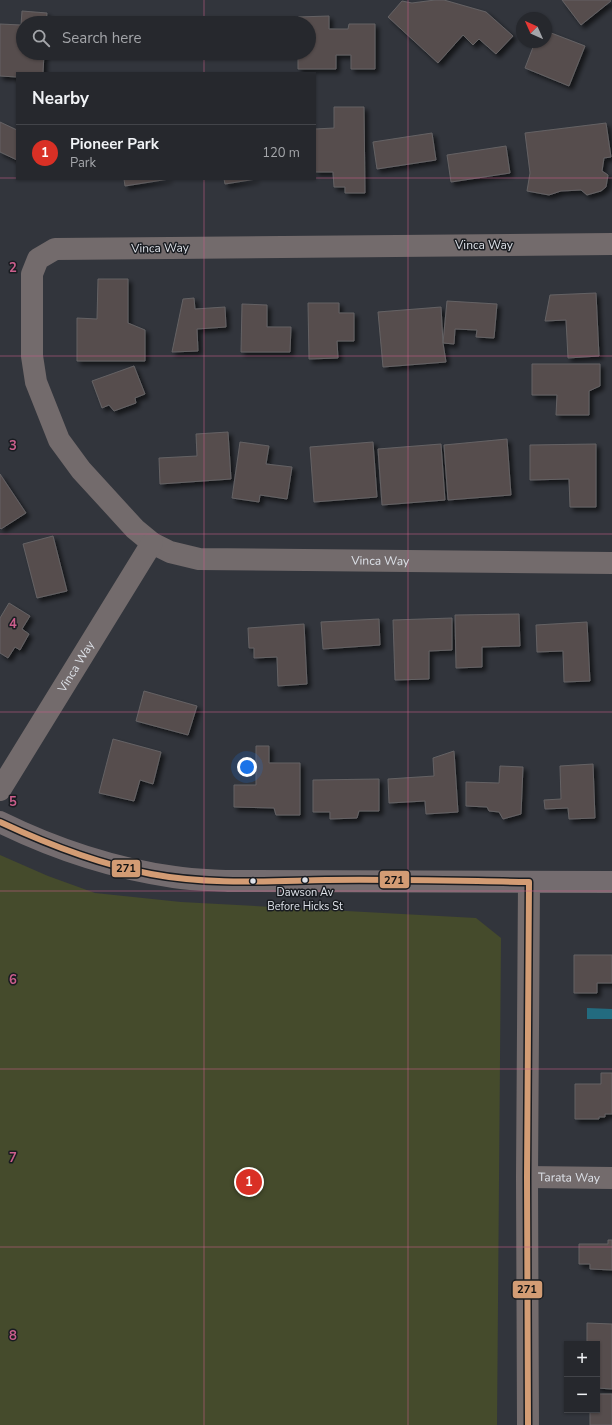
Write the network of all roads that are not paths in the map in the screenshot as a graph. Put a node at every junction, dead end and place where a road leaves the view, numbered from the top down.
1 (612, 244) edge
2 (152, 543) junction
3 (612, 563) edge
4 (0, 790) edge
5 (0, 822) edge
6 (529, 882) junction
7 (612, 882) edge
8 (527, 1177) junction
9 (612, 1178) edge
10 (528, 1425) edge

1 - 2 street, Vinca Way
2 - 3 street, Vinca Way
2 - 4 street, Vinca Way
5 - 6 main road
6 - 7 main road
6 - 8 street
8 - 9 street, Tarata Way
8 - 10 street

